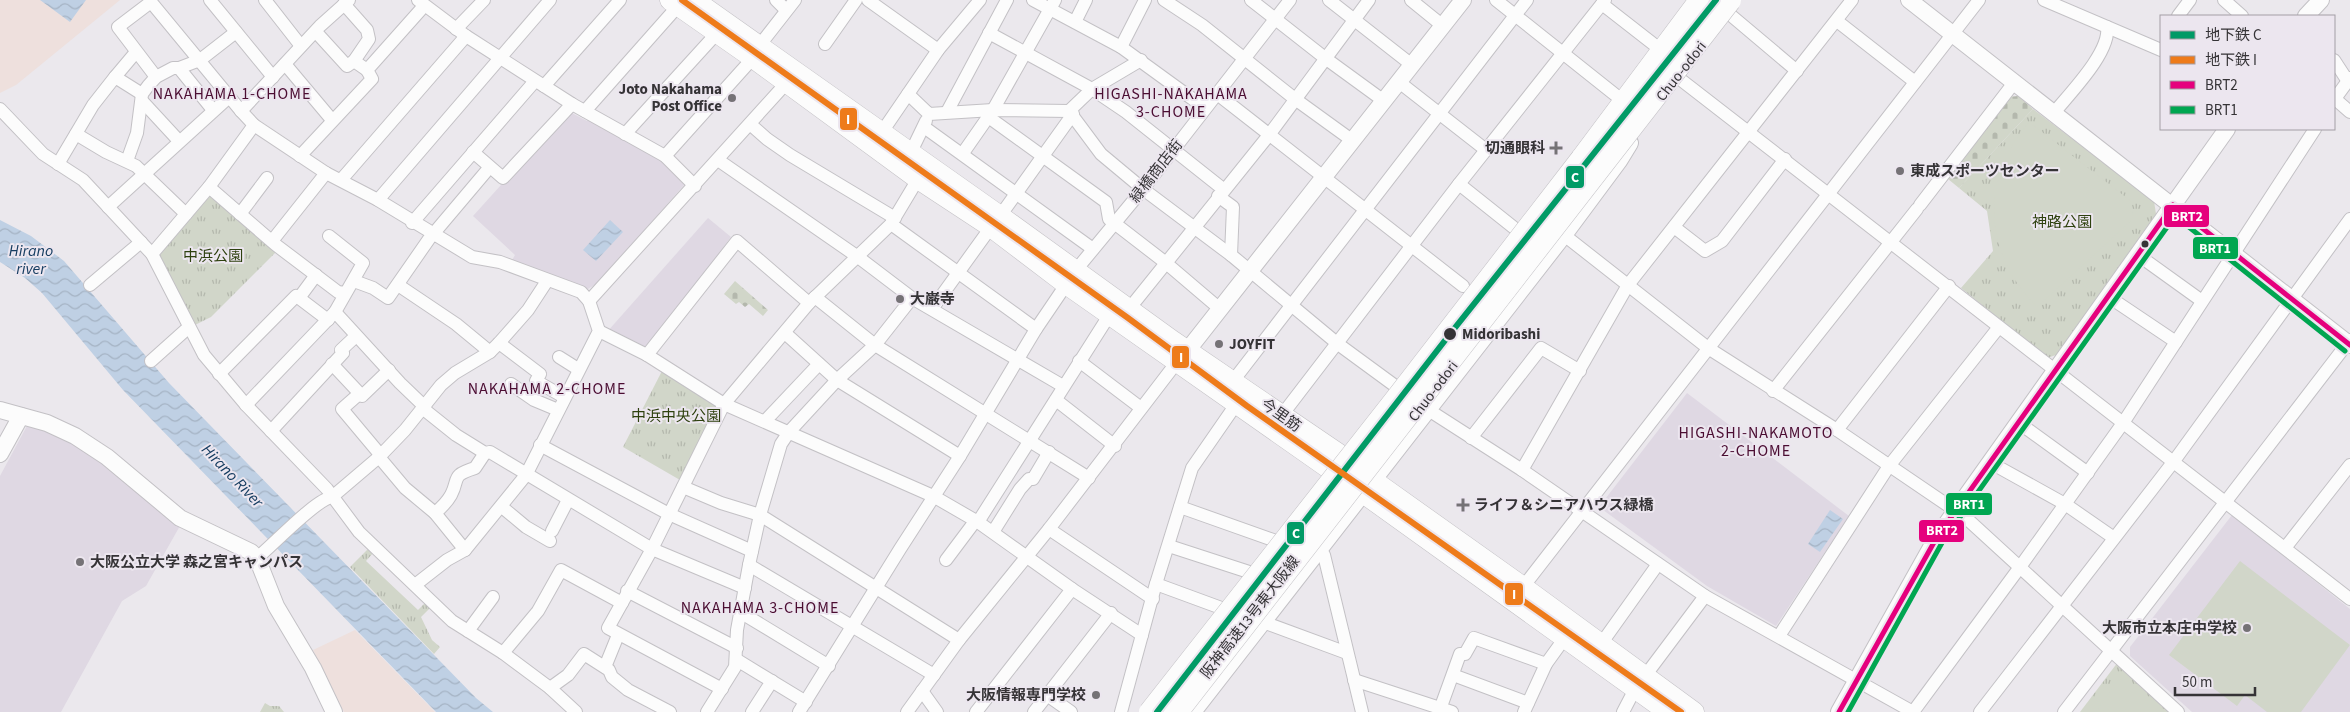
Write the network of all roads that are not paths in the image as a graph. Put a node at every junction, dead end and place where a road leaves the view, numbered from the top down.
1 (210, 0) edge
2 (265, 0) edge
3 (484, 0) edge
4 (550, 0) edge
5 (620, 0) edge
6 (776, 0) edge
7 (795, 0) edge
8 (856, 0) edge
9 (868, 0) edge
10 (980, 0) edge
11 (1007, 0) edge
12 (1033, 0) edge
13 (1086, 0) edge
14 (1145, 0) edge
15 (1164, 0) edge
16 (1251, 0) edge
17 (1290, 0) edge
18 (1329, 0) edge
19 (1370, 0) edge
20 (1411, 0) edge
21 (1464, 0) edge
22 (1496, 0) edge
23 (1528, 0) edge
24 (1699, 0) edge
25 (1852, 0) edge
26 (1908, 0) edge
27 (1978, 0) edge
28 (2044, 0) edge
29 (2190, 0) edge
30 (2224, 0) edge
31 (2321, 0) edge
32 (158, 2) edge
33 (346, 2) edge
34 (420, 2) edge
35 (681, 2) edge
36 (1603, 2) edge
37 (1726, 3) edge
38 (1053, 5) edge
39 (786, 10) junction
40 (1516, 15) junction
41 (2179, 15) edge
42 (2241, 15) edge
43 (2307, 15) edge
44 (1276, 18) junction
45 (1354, 19) junction
46 (1837, 21) junction
47 (1075, 22) junction
48 (1442, 26) junction
49 (2107, 27) junction
50 (236, 32) junction
51 (316, 32) junction
52 (461, 33) junction
53 (717, 33) junction
54 (989, 33) junction
55 (1952, 34) junction
56 (825, 44) dead end
57 (2159, 44) edge
58 (301, 46) junction
59 (1121, 47) junction
60 (938, 50) junction
61 (1661, 50) junction
62 (136, 52) junction
63 (756, 52) junction
64 (1026, 52) junction
65 (1562, 53) junction
66 (501, 58) junction
67 (1244, 58) junction
68 (1325, 58) junction
69 (200, 60) junction
70 (354, 60) junction
71 (1141, 60) junction
72 (2335, 61) edge
73 (285, 64) junction
74 (1412, 65) junction
75 (179, 68) junction
76 (367, 70) junction
77 (1797, 72) junction
78 (1676, 76) junction
79 (115, 77) junction
80 (156, 77) junction
81 (273, 77) junction
82 (792, 77) junction
83 (2348, 79) edge
84 (1399, 82) junction
85 (1915, 82) junction
86 (540, 83) junction
87 (2013, 84) junction
88 (1092, 89) junction
89 (1216, 93) junction
90 (908, 94) junction
91 (229, 97) junction
92 (143, 98) junction
93 (2335, 98) edge
94 (1295, 99) junction
95 (1384, 100) junction
96 (2335, 100) edge
97 (1623, 101) junction
98 (572, 104) junction
99 (1205, 108) junction
100 (0, 109) edge
101 (213, 110) junction
102 (241, 111) junction
103 (585, 112) junction
104 (947, 112) junction
105 (1439, 112) junction
106 (2350, 112) edge
107 (990, 113) junction
108 (1071, 113) junction
109 (929, 114) junction
110 (2053, 114) junction
111 (1644, 117) junction
112 (332, 120) junction
113 (750, 124) junction
114 (254, 125) junction
115 (924, 126) junction
116 (2226, 130) edge
117 (2314, 130) edge
118 (882, 132) junction
119 (1750, 132) junction
120 (76, 134) junction
121 (625, 134) junction
122 (1269, 135) junction
123 (1353, 140) junction
124 (179, 141) junction
125 (1173, 149) junction
126 (1486, 150) junction
127 (473, 152) junction
128 (911, 152) junction
129 (963, 153) junction
130 (1043, 155) junction
131 (300, 156) junction
132 (664, 156) junction
133 (1785, 159) junction
134 (718, 160) junction
135 (127, 161) junction
136 (58, 164) junction
137 (489, 168) junction
138 (326, 173) junction
139 (144, 174) junction
140 (1325, 176) junction
141 (267, 178) dead end
142 (918, 179) junction
143 (341, 180) junction
144 (1459, 184) junction
145 (695, 186) junction
146 (209, 187) junction
147 (1143, 189) junction
148 (1220, 192) junction
149 (1017, 193) junction
150 (1828, 193) junction
151 (378, 200) junction
152 (2173, 205) junction
153 (108, 207) junction
154 (1365, 209) junction
155 (186, 214) junction
156 (240, 214) junction
157 (2350, 219) edge
158 (893, 221) junction
159 (996, 221) junction
160 (412, 223) junction
161 (1114, 224) junction
162 (1194, 227) junction
163 (1674, 227) junction
164 (1518, 231) junction
165 (434, 234) junction
166 (1564, 235) junction
167 (330, 236) dead end
168 (272, 241) junction
169 (1891, 241) junction
170 (140, 242) junction
171 (1411, 246) junction
172 (1093, 249) junction
173 (2233, 253) junction
174 (152, 254) junction
175 (1231, 254) junction
176 (2138, 254) junction
177 (858, 257) junction
178 (1166, 263) junction
179 (1251, 271) junction
180 (959, 272) junction
181 (316, 275) junction
182 (1071, 277) junction
183 (354, 281) junction
184 (546, 281) junction
185 (90, 285) dead end
186 (398, 285) junction
187 (1628, 285) junction
188 (1463, 286) dead end
189 (1949, 286) junction
190 (344, 293) junction
191 (2108, 297) junction
192 (299, 298) junction
193 (912, 298) junction
194 (812, 300) junction
195 (2292, 300) junction
196 (590, 301) junction
197 (2202, 301) junction
198 (1291, 305) junction
199 (932, 309) junction
200 (1220, 309) junction
201 (1119, 312) junction
202 (331, 316) junction
203 (189, 327) junction
204 (1999, 327) junction
205 (1036, 329) junction
206 (599, 331) junction
207 (785, 333) junction
208 (356, 336) junction
209 (2176, 342) junction
210 (2349, 342) edge
211 (1338, 344) junction
212 (875, 345) junction
213 (494, 347) junction
214 (1708, 348) junction
215 (647, 355) junction
216 (1182, 356) junction
217 (559, 357) dead end
218 (1018, 358) junction
219 (151, 361) dead end
220 (1079, 361) junction
221 (332, 364) junction
222 (819, 364) junction
223 (578, 369) junction
224 (389, 370) junction
225 (1580, 370) junction
226 (2056, 371) junction
227 (219, 374) junction
228 (837, 380) junction
229 (1233, 381) junction
230 (512, 384) dead end
231 (1063, 386) junction
232 (1398, 388) junction
233 (1773, 391) junction
234 (359, 394) junction
235 (564, 397) junction
236 (1056, 400) junction
237 (1237, 403) junction
238 (724, 404) junction
239 (246, 405) junction
240 (425, 407) junction
241 (1141, 408) junction
242 (1427, 409) junction
243 (0, 410) edge
244 (558, 410) junction
245 (985, 413) junction
246 (1282, 415) junction
247 (22, 416) junction
248 (765, 421) junction
249 (2019, 423) junction
250 (2123, 423) junction
251 (1837, 430) junction
252 (271, 432) junction
253 (789, 432) junction
254 (1471, 438) junction
255 (1030, 441) junction
256 (540, 445) junction
257 (1115, 446) junction
258 (1050, 452) junction
259 (485, 453) junction
260 (0, 454) edge
261 (960, 456) junction
262 (379, 457) junction
263 (2174, 461) junction
264 (1336, 463) junction
265 (1991, 463) junction
266 (2350, 465) edge
267 (1889, 466) junction
268 (1522, 470) junction
269 (2088, 473) junction
270 (526, 475) junction
271 (1089, 478) junction
272 (683, 487) junction
273 (1368, 488) junction
274 (934, 496) junction
275 (332, 497) junction
276 (568, 500) junction
277 (2226, 501) junction
278 (2065, 504) junction
279 (502, 507) junction
280 (1180, 507) junction
281 (1581, 510) junction
282 (1957, 512) junction
283 (435, 513) junction
284 (669, 514) junction
285 (760, 515) junction
286 (977, 521) junction
287 (1049, 529) junction
288 (993, 532) junction
289 (2114, 538) junction
290 (1276, 541) junction
291 (1169, 546) junction
292 (2285, 548) junction
293 (652, 549) junction
294 (465, 550) junction
295 (752, 551) junction
296 (1318, 551) junction
297 (1028, 556) junction
298 (257, 558) junction
299 (946, 560) dead end
300 (749, 564) junction
301 (1658, 564) junction
302 (2020, 567) junction
303 (1252, 573) junction
304 (1156, 584) junction
305 (416, 585) junction
306 (1523, 587) junction
307 (745, 588) junction
308 (877, 588) junction
309 (1072, 589) junction
310 (627, 591) junction
311 (1705, 596) junction
312 (2349, 596) edge
313 (493, 597) dead end
314 (1152, 599) junction
315 (622, 603) junction
316 (2061, 605) junction
317 (1224, 609) junction
318 (740, 612) junction
319 (1111, 613) junction
320 (1262, 622) junction
321 (853, 626) junction
322 (468, 631) junction
323 (618, 635) junction
324 (1142, 635) junction
325 (1779, 636) junction
326 (1564, 639) junction
327 (959, 640) junction
328 (1601, 644) junction
329 (2111, 650) junction
330 (503, 653) junction
331 (1347, 653) junction
332 (737, 654) junction
333 (1546, 664) junction
334 (829, 666) junction
335 (605, 668) junction
336 (934, 675) junction
337 (1453, 675) junction
338 (1354, 680) junction
339 (772, 681) junction
340 (1856, 681) junction
341 (1640, 682) junction
342 (550, 688) junction
343 (722, 689) junction
344 (922, 691) junction
345 (1047, 695) junction
346 (803, 707) edge
347 (1527, 709) edge
348 (1444, 710) edge
349 (334, 712) edge
350 (576, 712) edge
351 (670, 712) edge
352 (707, 712) edge
353 (752, 712) edge
354 (907, 712) edge
355 (937, 712) edge
356 (976, 712) edge
357 (1034, 712) edge
358 (1071, 712) edge
359 (1121, 712) edge
360 (1142, 712) edge
361 (1149, 712) edge
362 (1158, 712) edge
363 (1176, 712) edge
364 (1186, 712) edge
365 (1193, 712) edge
366 (1362, 712) edge
367 (1623, 712) edge
368 (1668, 712) edge
369 (1694, 712) edge
370 (1839, 712) edge
371 (1913, 712) edge
372 (1980, 712) edge
373 (2064, 712) edge
374 (2178, 712) edge

1 - 50 street
2 - 58 street
3 - 52 street
4 - 66 street
5 - 86 street
6 - 39 street
7 - 39 street
8 - 56 street
9 - 60 street
10 - 60 street
11 - 54 street
12 - 38 street
13 - 47 street
14 - 59 street
15 - 67 street
16 - 44 street
17 - 44 street, 緑橋商店街
18 - 45 street
19 - 45 street
20 - 48 street
21 - 48 street
22 - 40 street
23 - 40 street
24 - 61 main road, Chuo-odori
25 - 46 street
26 - 55 street
27 - 55 street
28 - 49 street
29 - 41 street
30 - 42 street
31 - 43 street
32 - 62 street
32 - 69 street
33 - 51 street
33 - 70 street
34 - 52 street
34 - 76 street
35 - 53 main road, 今里筋
35 - 63 main road, 今里筋
35 - 103 street
36 - 61 street
36 - 65 street
37 - 77 street
37 - 78 main road, Chuo-odori
37 - 362 highway, 阪神高速13号東大阪線
37 - 363 highway, 阪神高速13号東大阪線, bridge
38 - 47 street
38 - 64 street
39 - 63 street
40 - 65 street
40 - 105 street
44 - 67 street, 緑橋商店街
44 - 68 street
45 - 68 street
45 - 74 street
46 - 77 street
46 - 85 street
47 - 59 street
48 - 74 street
49 - 57 street
49 - 110 street
50 - 69 street
50 - 81 street
51 - 58 street
51 - 70 street
52 - 66 street
52 - 143 street
53 - 63 main road, 今里筋
53 - 121 street
54 - 64 street
54 - 104 street
55 - 85 street
55 - 87 street
58 - 73 street
59 - 71 street
60 - 90 street
61 - 97 main road, Chuo-odori
62 - 79 street
62 - 80 street
63 - 82 main road, 今里筋
63 - 132 street
64 - 88 street
64 - 107 street
65 - 97 street
65 - 126 street
66 - 86 street
66 - 151 street
67 - 89 street, 緑橋商店街
67 - 94 street
68 - 94 street
68 - 95 street
69 - 75 street
69 - 91 street
70 - 76 street
71 - 88 street
71 - 99 street
72 - 83 street
73 - 81 street
73 - 112 street
74 - 84 street
75 - 80 street
75 - 101 street
76 - 112 street
77 - 119 street
78 - 111 main road, Chuo-odori
78 - 119 street
79 - 92 street
79 - 120 street
80 - 92 street
81 - 102 street
82 - 113 street
82 - 118 main road, 今里筋
82 - 142 main road, 今里筋
83 - 93 street
84 - 95 street
84 - 105 street
85 - 150 street
86 - 98 street
86 - 127 street
87 - 110 street
87 - 169 street
88 - 108 street
88 - 125 street
89 - 99 street, 緑橋商店街
89 - 122 street
90 - 109 street
90 - 118 street
91 - 101 street
91 - 102 street
92 - 124 street
92 - 135 street
94 - 122 street
94 - 123 street
95 - 123 street
96 - 106 street
97 - 164 street
97 - 361 main road, Chuo-odori, bridge
98 - 103 street
98 - 137 street
99 - 125 street, 緑橋商店街
100 - 136 street
101 - 124 street
102 - 114 street
103 - 121 street
104 - 107 street
104 - 109 street
105 - 126 street
105 - 154 street
107 - 108 street
107 - 129 street
107 - 130 street
108 - 130 street
108 - 147 street
109 - 115 street
110 - 152 street
111 - 166 street
111 - 364 main road, Chuo-odori
112 - 131 street
113 - 134 street
113 - 158 street
114 - 131 street
114 - 146 street
115 - 128 street
115 - 129 street
116 - 152 street
117 - 173 street
118 - 128 main road, 今里筋
119 - 133 street
119 - 163 street
120 - 135 street
120 - 136 street
121 - 132 street
122 - 140 street
122 - 148 street
123 - 140 street
124 - 139 street
125 - 147 street, 緑橋商店街
125 - 148 street
126 - 144 street
127 - 137 street
127 - 160 street
128 - 159 main road, 今里筋
129 - 149 street
130 - 149 street
130 - 161 street
131 - 138 street
132 - 145 street
133 - 150 street
133 - 163 street
134 - 145 street
134 - 177 street
135 - 139 street
136 - 153 street
137 - 165 street
138 - 143 street
138 - 168 street
139 - 153 street
139 - 155 street
140 - 154 street
140 - 179 street
141 - 156 street
142 - 158 street
142 - 159 main road, 今里筋
143 - 151 street
144 - 164 street
144 - 171 street
145 - 196 street
146 - 155 street
146 - 156 street
147 - 161 street, 緑橋商店街
147 - 162 street
148 - 162 street
148 - 175 street
149 - 159 street
149 - 172 street
150 - 169 street
150 - 214 street
151 - 160 street
152 - 173 street
152 - 176 street
153 - 170 street
154 - 171 street
154 - 198 street
155 - 174 street
156 - 168 street
157 - 195 street
158 - 177 street
158 - 180 street
159 - 180 street
159 - 182 main road, 今里筋
160 - 165 street
161 - 172 street, 緑橋商店街
161 - 178 street
162 - 175 street
162 - 178 street
163 - 187 street
164 - 232 street
165 - 184 street
165 - 186 street
166 - 187 street
166 - 242 street
167 - 183 street
168 - 181 street
169 - 189 street
169 - 233 street
170 - 174 street
170 - 185 street
171 - 188 street
171 - 211 street
172 - 182 street, 緑橋商店街
173 - 195 street
173 - 197 street
174 - 203 street
175 - 179 street
176 - 191 street
176 - 197 street
177 - 193 street
177 - 194 street
178 - 200 street
178 - 201 street
179 - 198 street
179 - 200 street
180 - 199 street
180 - 205 street
181 - 190 street
181 - 192 street
182 - 201 main road, 今里筋
182 - 205 street, 緑橋商店街
183 - 186 street
183 - 190 street
184 - 196 street
184 - 213 street
186 - 213 street
187 - 214 street
187 - 225 street
189 - 204 street
189 - 251 street
190 - 202 street
191 - 209 street
191 - 226 street
192 - 202 street
192 - 227 street
193 - 199 street
193 - 212 street
194 - 207 street
194 - 212 street
194 - 215 street
195 - 210 street
195 - 263 street
196 - 206 street
197 - 209 street
198 - 211 street
198 - 229 street
199 - 218 street
200 - 216 street
201 - 216 main road, 今里筋
201 - 220 street
202 - 208 street
202 - 239 street
203 - 219 street
203 - 227 street
204 - 226 street
204 - 267 street
205 - 218 street, 緑橋商店街
206 - 215 street
206 - 223 street
207 - 222 street
207 - 238 street
208 - 221 street
208 - 224 street
209 - 250 street
210 - 277 street
211 - 232 street
211 - 246 street
212 - 228 street
212 - 245 street
213 - 235 street
213 - 240 street
214 - 233 street
214 - 281 street
215 - 238 street
216 - 229 main road, 今里筋
216 - 237 main road, 今里筋
216 - 241 street
217 - 223 street
218 - 231 street
218 - 245 street, 緑橋商店街
220 - 231 street
220 - 241 street
221 - 234 street
221 - 252 street
222 - 228 street
222 - 248 street
223 - 235 street
224 - 234 street
224 - 240 street
225 - 254 street
225 - 268 street
226 - 249 street
226 - 250 street
227 - 239 street
228 - 253 street
228 - 261 street
229 - 246 main road, 今里筋
230 - 244 street
231 - 236 street
232 - 264 street
233 - 251 street
234 - 262 street
235 - 244 street
236 - 255 street
236 - 257 street
237 - 264 main road, 今里筋
237 - 280 street
238 - 248 street
238 - 272 street
239 - 252 street
240 - 259 street
240 - 262 street
241 - 257 street
242 - 254 street
242 - 273 street
243 - 247 street
244 - 256 street
245 - 255 street
245 - 261 street, 緑橋商店街
246 - 264 main road, 今里筋
247 - 260 street
247 - 298 street
248 - 253 street
249 - 265 street
249 - 269 street
250 - 263 street
250 - 269 street
251 - 267 street
252 - 275 street
253 - 274 street
253 - 285 street
254 - 268 street
255 - 258 street
255 - 286 street
256 - 270 street
256 - 284 street
257 - 271 street
258 - 271 street
258 - 288 street
259 - 270 street
259 - 283 street
261 - 274 street, 緑橋商店街
262 - 275 street
262 - 283 street
263 - 277 street
263 - 289 street
264 - 273 main road, 今里筋
264 - 290 street
265 - 278 street
265 - 282 street
266 - 292 street
267 - 282 street
267 - 325 street
268 - 281 street
269 - 278 street
270 - 276 street
270 - 279 street
271 - 287 street
272 - 284 street
272 - 285 street
273 - 296 street
273 - 306 main road, 今里筋
273 - 326 main road, 今里筋
274 - 286 street
274 - 308 street, 緑橋商店街
275 - 298 street
275 - 305 street
276 - 279 street
276 - 293 street
277 - 292 street
277 - 329 street
278 - 289 street
278 - 302 street
279 - 294 street
280 - 290 street
280 - 291 street
281 - 301 street
281 - 306 street
282 - 302 street
282 - 340 street
283 - 294 street
284 - 293 street
284 - 295 street
285 - 295 street
285 - 308 street
286 - 288 street
286 - 299 street
287 - 297 street
287 - 314 street
288 - 297 street
289 - 316 street
290 - 303 street
291 - 303 street
291 - 304 street
292 - 312 street
293 - 307 street
293 - 310 street
294 - 305 street
295 - 300 street
296 - 320 street
296 - 331 street
297 - 309 street
297 - 327 street
298 - 349 street
300 - 307 street
300 - 321 street
301 - 311 street
301 - 328 street
302 - 316 street
302 - 371 street
303 - 317 street
304 - 314 street
304 - 317 street
305 - 322 street
306 - 328 main road, 今里筋
307 - 318 street
308 - 321 street, 緑橋商店街
308 - 327 street
309 - 319 street
309 - 356 street
310 - 315 street
310 - 332 street
311 - 325 street
311 - 341 street
313 - 322 street
314 - 324 street
315 - 323 street
315 - 330 street
316 - 329 street
316 - 372 street
317 - 360 street
318 - 332 street
318 - 334 street
319 - 324 street
319 - 345 street
320 - 331 street
320 - 365 street
321 - 334 street, 緑橋商店街
321 - 336 street
322 - 330 street
323 - 335 street
323 - 343 street
324 - 359 street
325 - 340 street
326 - 333 street
326 - 341 main road, 今里筋
327 - 336 street
328 - 341 main road, 今里筋
329 - 373 street
329 - 374 street
330 - 342 street
331 - 338 street
332 - 339 street
332 - 343 street
333 - 337 street
333 - 347 street
334 - 346 street, 緑橋商店街
335 - 342 street
335 - 351 street
336 - 344 street
337 - 347 street
337 - 348 street
338 - 348 street
338 - 366 street
339 - 346 street
339 - 353 street
340 - 370 street
340 - 371 street
341 - 367 street
341 - 368 main road, 今里筋
341 - 369 main road, 今里筋
342 - 350 street
343 - 352 street
344 - 354 street
344 - 355 street
345 - 357 street
345 - 358 street

